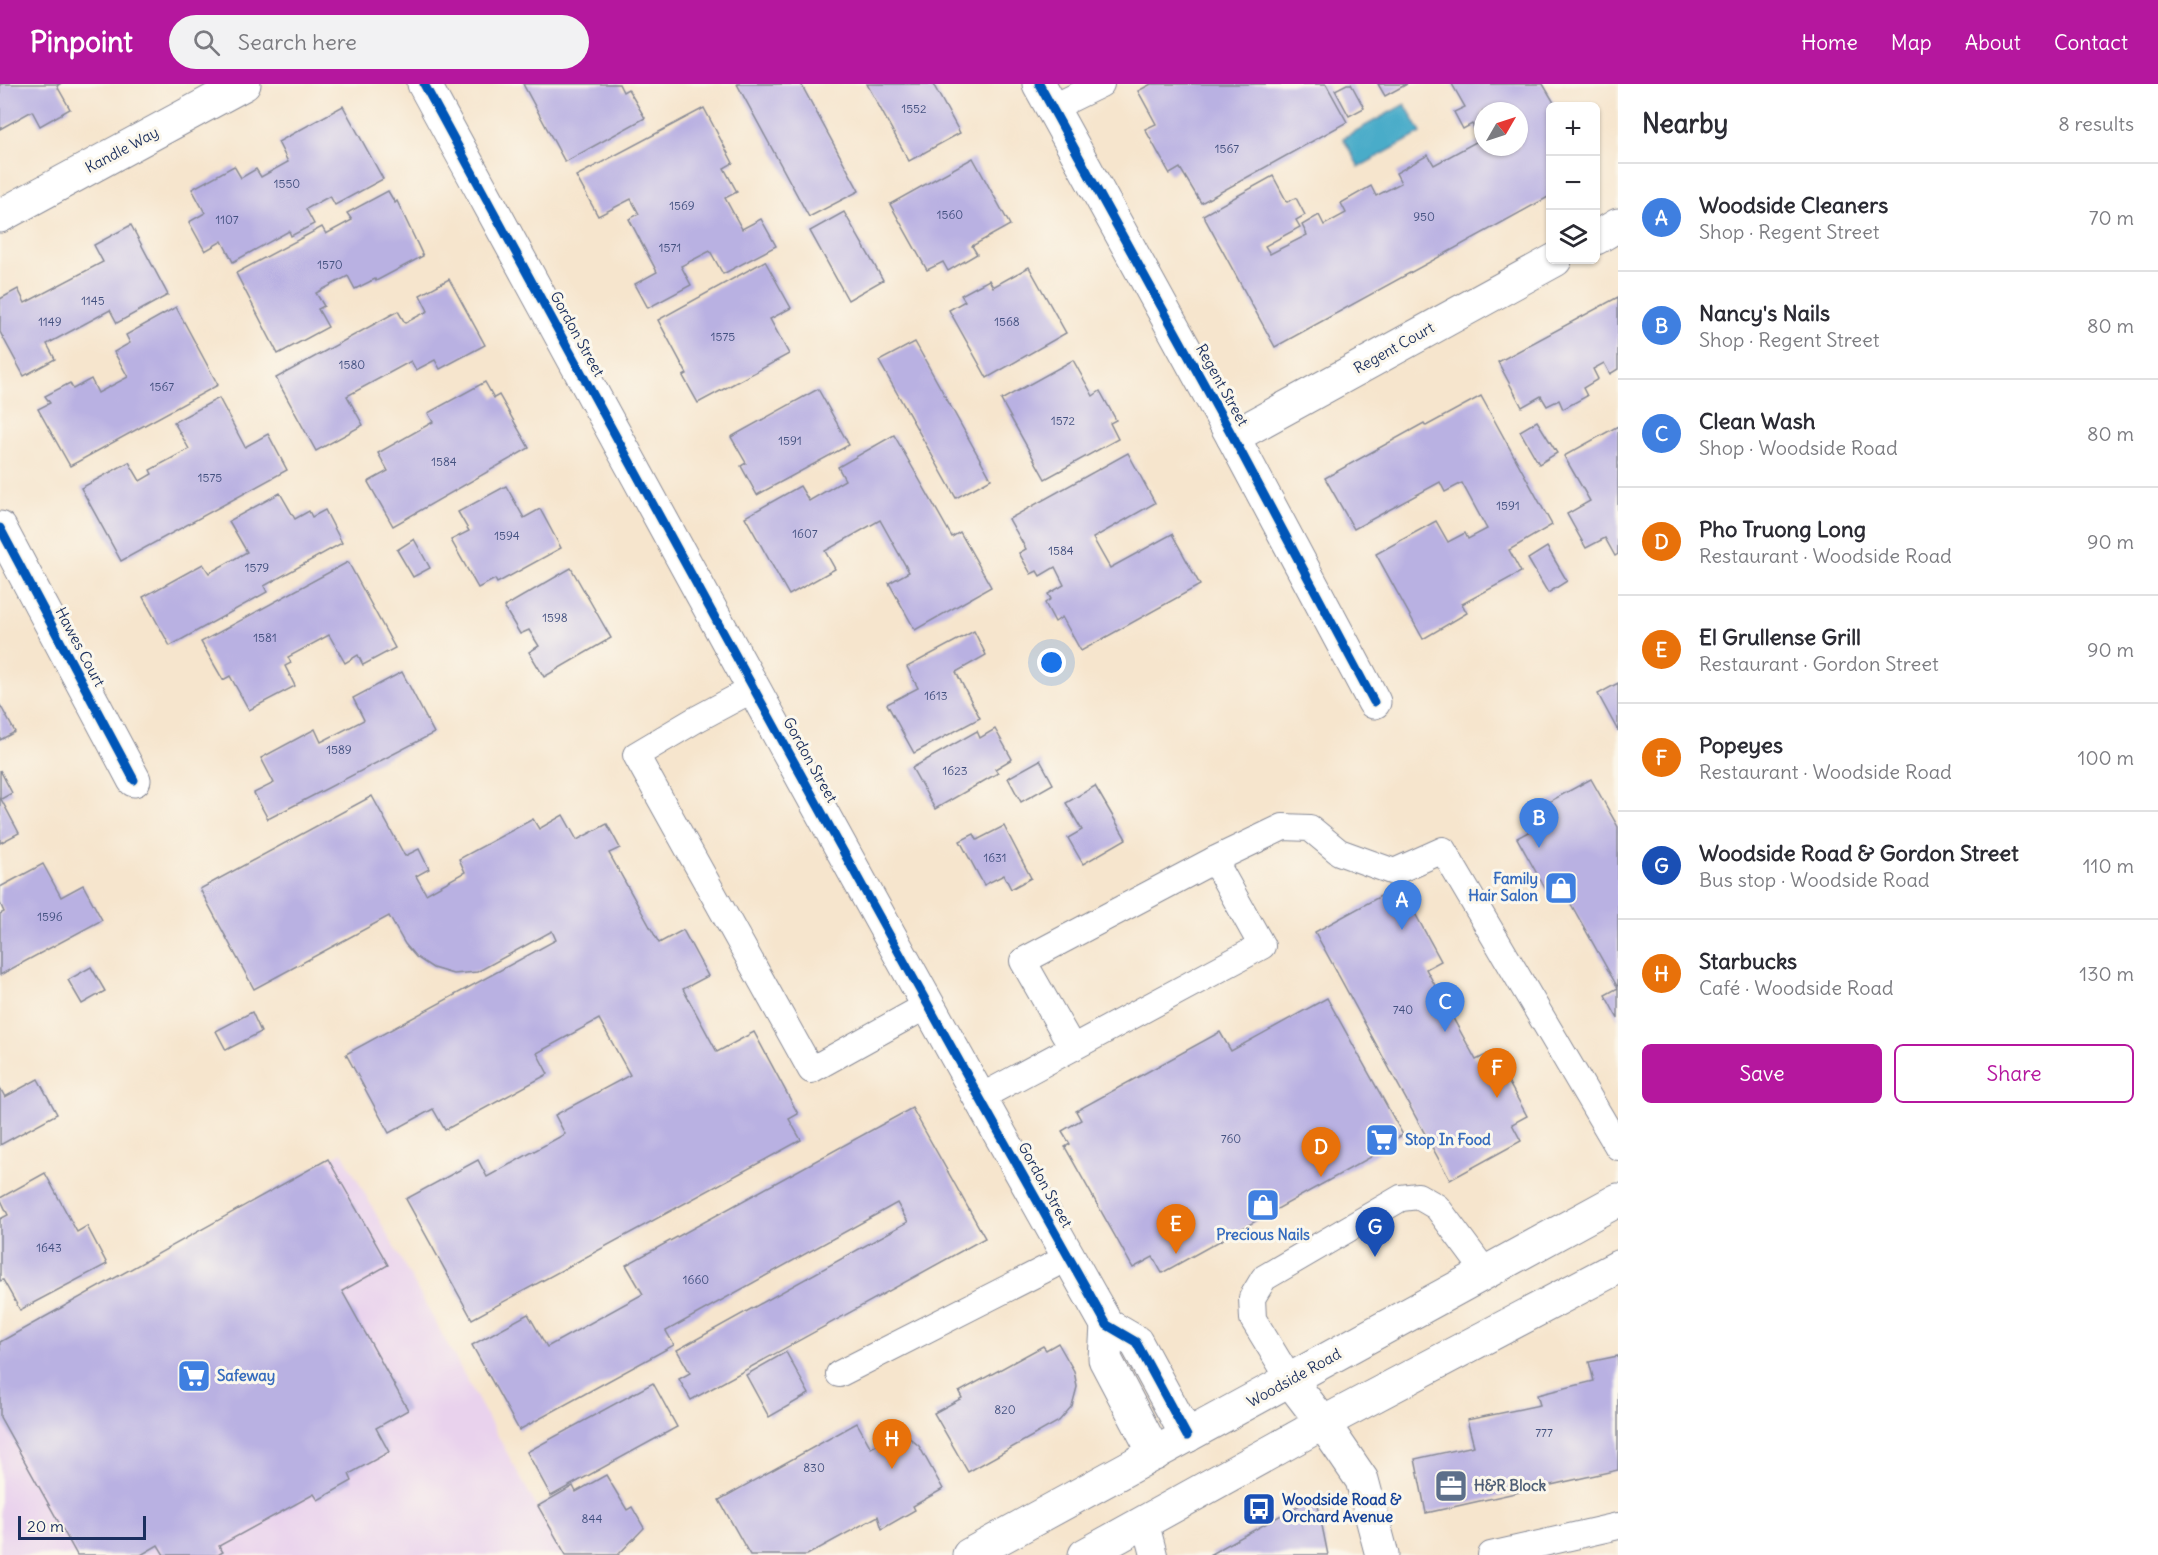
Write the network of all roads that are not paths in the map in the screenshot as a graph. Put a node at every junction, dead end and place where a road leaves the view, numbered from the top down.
1 (244, 84) edge
2 (424, 84) edge
3 (1101, 84) edge
4 (1046, 96) edge
5 (0, 216) edge
6 (1618, 225) edge
7 (1600, 236) edge
8 (1548, 264) edge
9 (1233, 437) junction
10 (0, 528) edge
11 (753, 689) junction
12 (1374, 702) dead end
13 (134, 780) dead end
14 (1214, 860) junction
15 (928, 1005) junction
16 (1072, 1047) junction
17 (979, 1098) junction
18 (1618, 1147) edge
19 (1618, 1200) edge
20 (1069, 1257) junction
21 (1618, 1266) edge
22 (1486, 1273) junction
23 (1107, 1325) junction
24 (839, 1374) dead end
25 (1290, 1380) junction
26 (1323, 1423) junction
27 (1186, 1436) junction
28 (1155, 1454) junction
29 (1145, 1520) junction
30 (1618, 1526) edge
31 (969, 1555) edge
32 (1085, 1555) edge
33 (1154, 1555) edge
34 (1382, 1555) edge
35 (1491, 1555) edge

1 - 5 street, Kandle Way
2 - 11 street, Gordon Street
3 - 4 lane
4 - 9 street, Regent Street
6 - 7 street
8 - 9 street, Regent Court
9 - 12 street, Regent Street
10 - 13 street, Hawes Court
11 - 15 street, Gordon Street
11 - 15 lane
14 - 16 lane
14 - 16 lane
14 - 18 lane
15 - 17 street, Gordon Street
16 - 17 lane
17 - 20 street, Gordon Street
19 - 22 street, Woodside Road
20 - 23 street, Gordon Street
20 - 24 lane
21 - 26 street
22 - 25 street, Woodside Road
22 - 25 lane
23 - 27 street
23 - 28 street
25 - 26 street
25 - 27 street, Woodside Road
26 - 29 street
26 - 34 street
27 - 28 street, Woodside Road
28 - 31 street, Woodside Road
29 - 32 street
29 - 33 lane
30 - 35 lane

